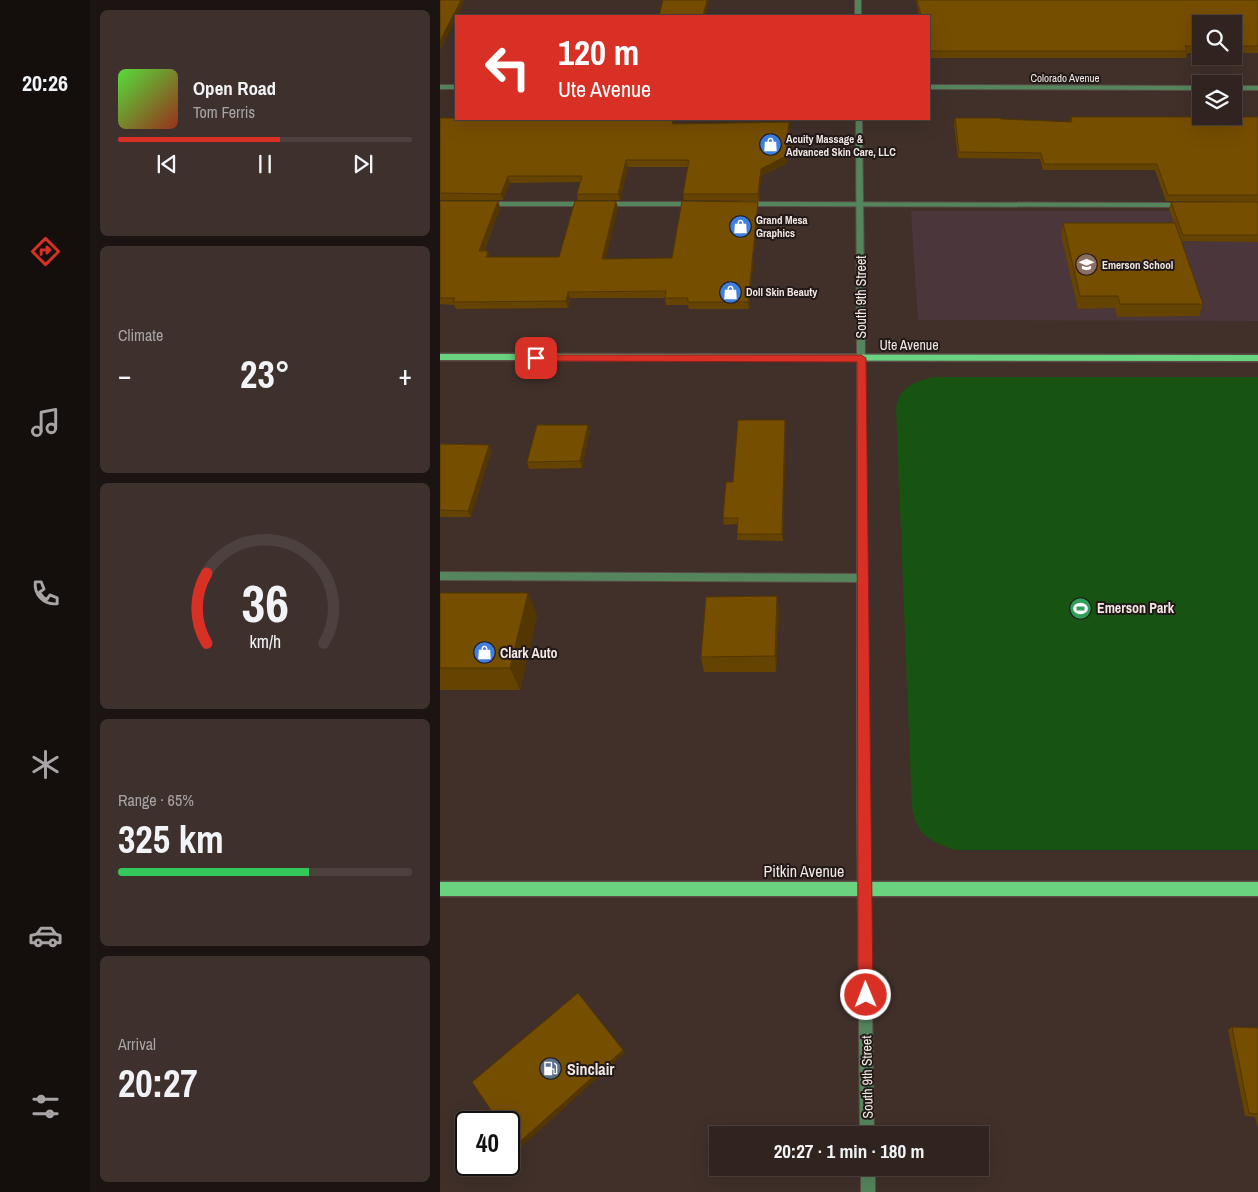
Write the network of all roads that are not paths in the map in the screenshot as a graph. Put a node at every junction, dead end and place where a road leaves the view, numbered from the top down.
1 (858, 0) edge
2 (858, 15) edge
3 (440, 87) edge
4 (455, 87) edge
5 (930, 87) edge
6 (1192, 88) edge
7 (1242, 88) edge
8 (1258, 88) edge
9 (859, 120) edge
10 (479, 204) edge
11 (703, 204) edge
12 (732, 204) edge
13 (860, 205) junction
14 (1188, 205) edge
15 (440, 357) edge
16 (861, 358) junction
17 (1258, 358) edge
18 (440, 576) edge
19 (862, 578) junction
20 (440, 889) edge
21 (864, 889) junction
22 (1258, 889) edge
23 (868, 1126) edge
24 (868, 1176) edge
25 (868, 1192) edge

1 - 2 street
3 - 4 street
5 - 6 street, Colorado Avenue
7 - 8 street
9 - 13 street, South 9th Street
10 - 11 street
12 - 13 street
13 - 14 street
13 - 16 street, South 9th Street
15 - 16 main road, Ute Avenue
16 - 17 main road, Ute Avenue
16 - 19 street, South 9th Street
18 - 19 street
19 - 21 street, South 9th Street
20 - 21 main road, Pitkin Avenue
21 - 22 main road, Pitkin Avenue
21 - 23 street, South 9th Street
24 - 25 street

